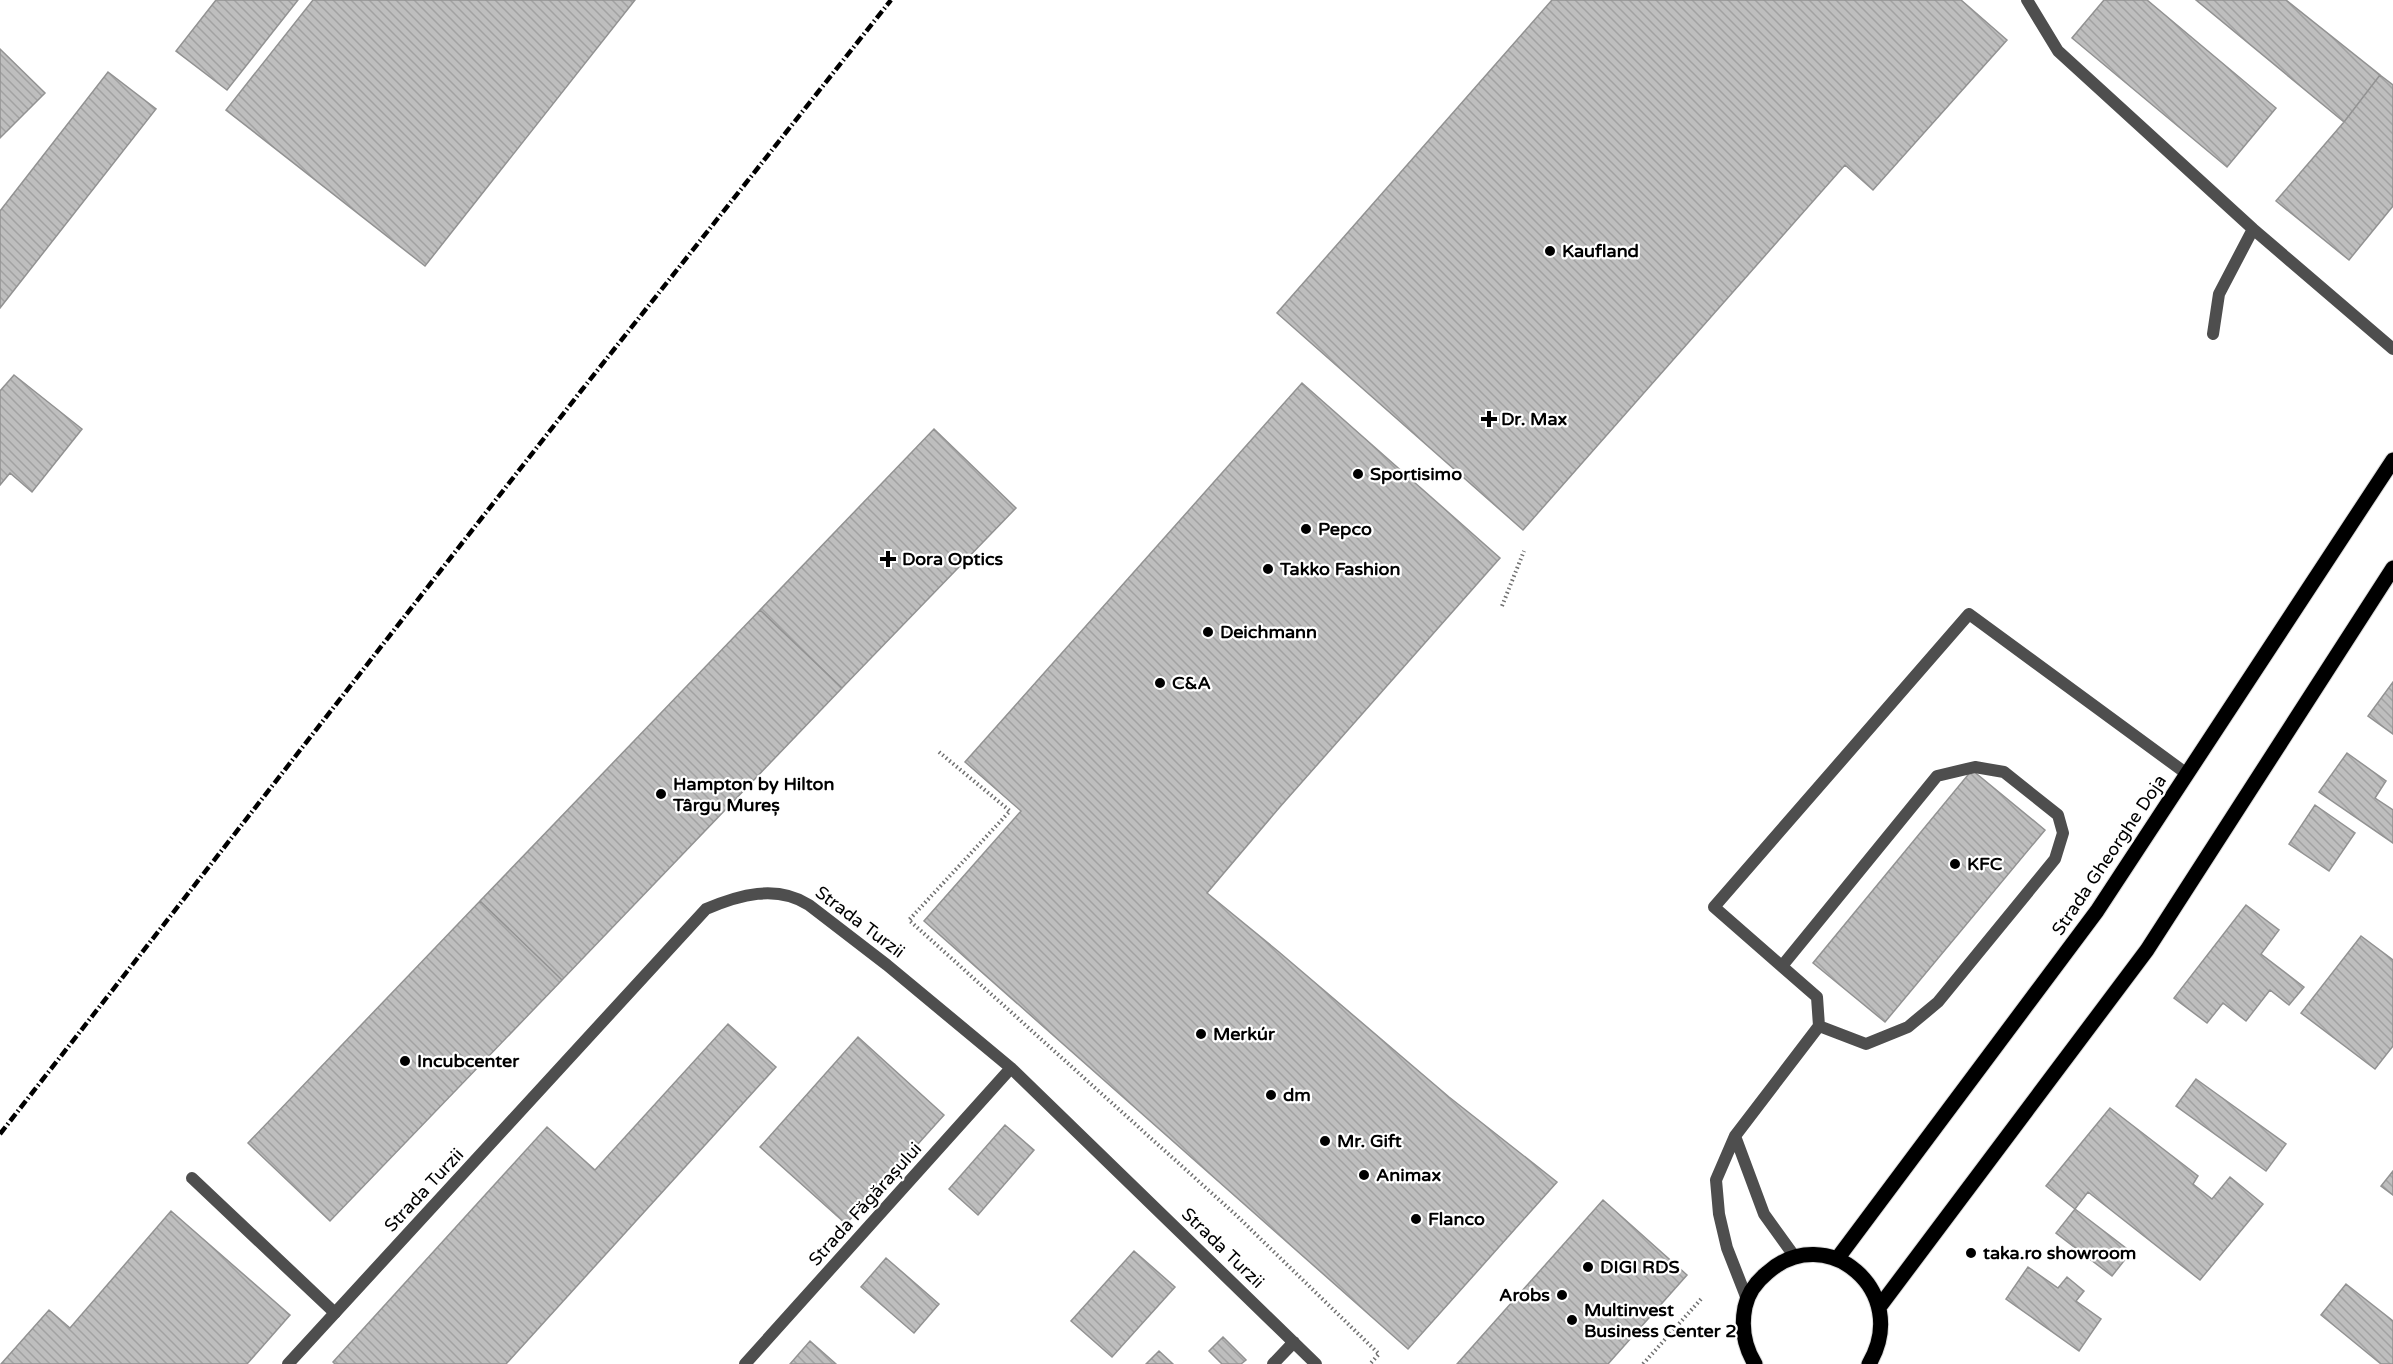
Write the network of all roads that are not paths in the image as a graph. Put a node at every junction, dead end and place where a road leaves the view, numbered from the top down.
1 (2027, 0) edge
2 (2253, 230) junction
3 (2213, 334) dead end
4 (2393, 349) edge
5 (2393, 460) edge
6 (2393, 568) edge
7 (2187, 774) junction
8 (1782, 966) junction
9 (1819, 1026) junction
10 (1011, 1068) junction
11 (1735, 1136) junction
12 (192, 1178) dead end
13 (1795, 1257) junction
14 (1838, 1260) junction
15 (1747, 1299) junction
16 (1880, 1306) junction
17 (334, 1313) junction
18 (1294, 1342) junction
19 (1754, 1363) edge
20 (288, 1364) edge
21 (746, 1364) edge
22 (1273, 1364) edge
23 (1316, 1364) edge
24 (1869, 1364) edge

1 - 2 street
2 - 3 street
2 - 4 street
5 - 7 main road, Strada Gheorghe Doja
6 - 16 main road
7 - 8 street
7 - 14 main road, Strada Gheorghe Doja
8 - 9 street
8 - 9 street
9 - 11 street
10 - 17 street, Strada Turzii
10 - 18 street, Strada Turzii
10 - 21 street, Strada Făgărașului
11 - 13 street
11 - 15 street
12 - 17 street
13 - 14 main road
13 - 15 main road
14 - 16 main road
15 - 19 main road
16 - 24 main road
17 - 20 street, Strada Turzii
18 - 22 street
18 - 23 street, Strada Turzii

